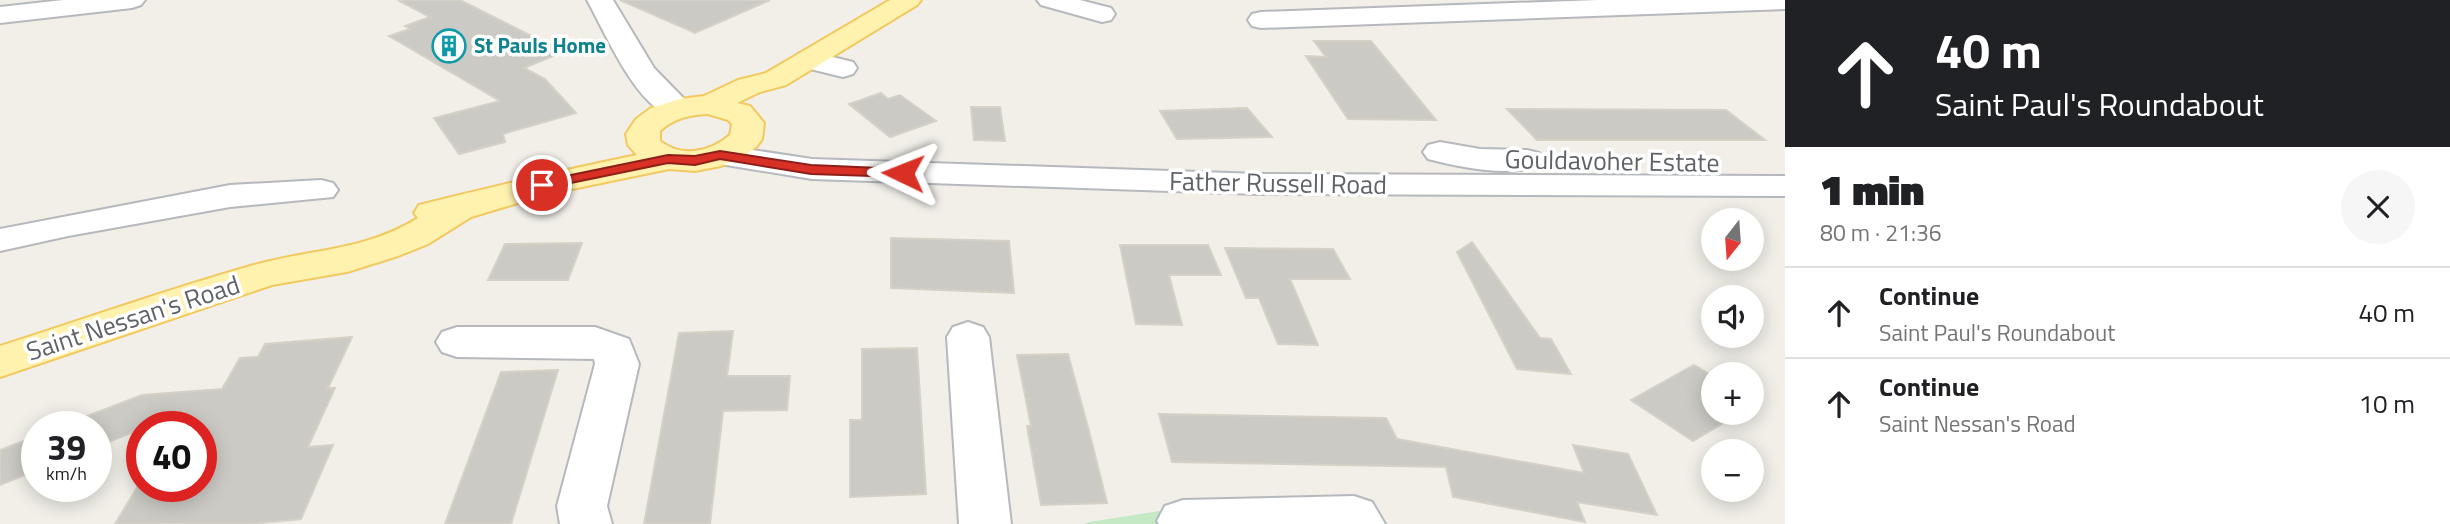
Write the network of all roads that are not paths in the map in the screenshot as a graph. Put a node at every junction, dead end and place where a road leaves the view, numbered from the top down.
1 (132, 0) edge
2 (600, 0) edge
3 (908, 0) edge
4 (1050, 0) edge
5 (1785, 1) edge
6 (1366, 8) edge
7 (1102, 14) dead end
8 (0, 15) edge
9 (1261, 20) dead end
10 (808, 60) junction
11 (843, 68) dead end
12 (776, 79) junction
13 (709, 105) junction
14 (678, 108) junction
15 (642, 134) junction
16 (737, 138) junction
17 (1440, 152) dead end
18 (668, 159) junction
19 (1785, 163) edge
20 (542, 185) junction
21 (1785, 186) edge
22 (321, 190) dead end
23 (0, 240) edge
24 (968, 337) dead end
25 (457, 342) dead end
26 (0, 362) edge
27 (1183, 521) dead end
28 (586, 524) edge
29 (985, 524) edge
30 (1359, 524) edge

1 - 8 street
2 - 14 street
3 - 10 main road
4 - 7 street
5 - 6 street
6 - 9 street
10 - 11 street
10 - 12 main road
12 - 13 main road
12 - 16 main road
13 - 14 main road
13 - 16 main road
14 - 15 main road, Saint Nessan's Road
15 - 18 main road
15 - 20 main road, Saint Nessan's Road
16 - 18 main road, Saint Nessan's Road
16 - 21 street, Father Russell Road
17 - 19 street, Gouldavoher Estate
18 - 20 main road, Saint Nessan's Road
20 - 26 main road, Saint Nessan's Road
22 - 23 street
24 - 29 street
25 - 28 street
27 - 30 street

